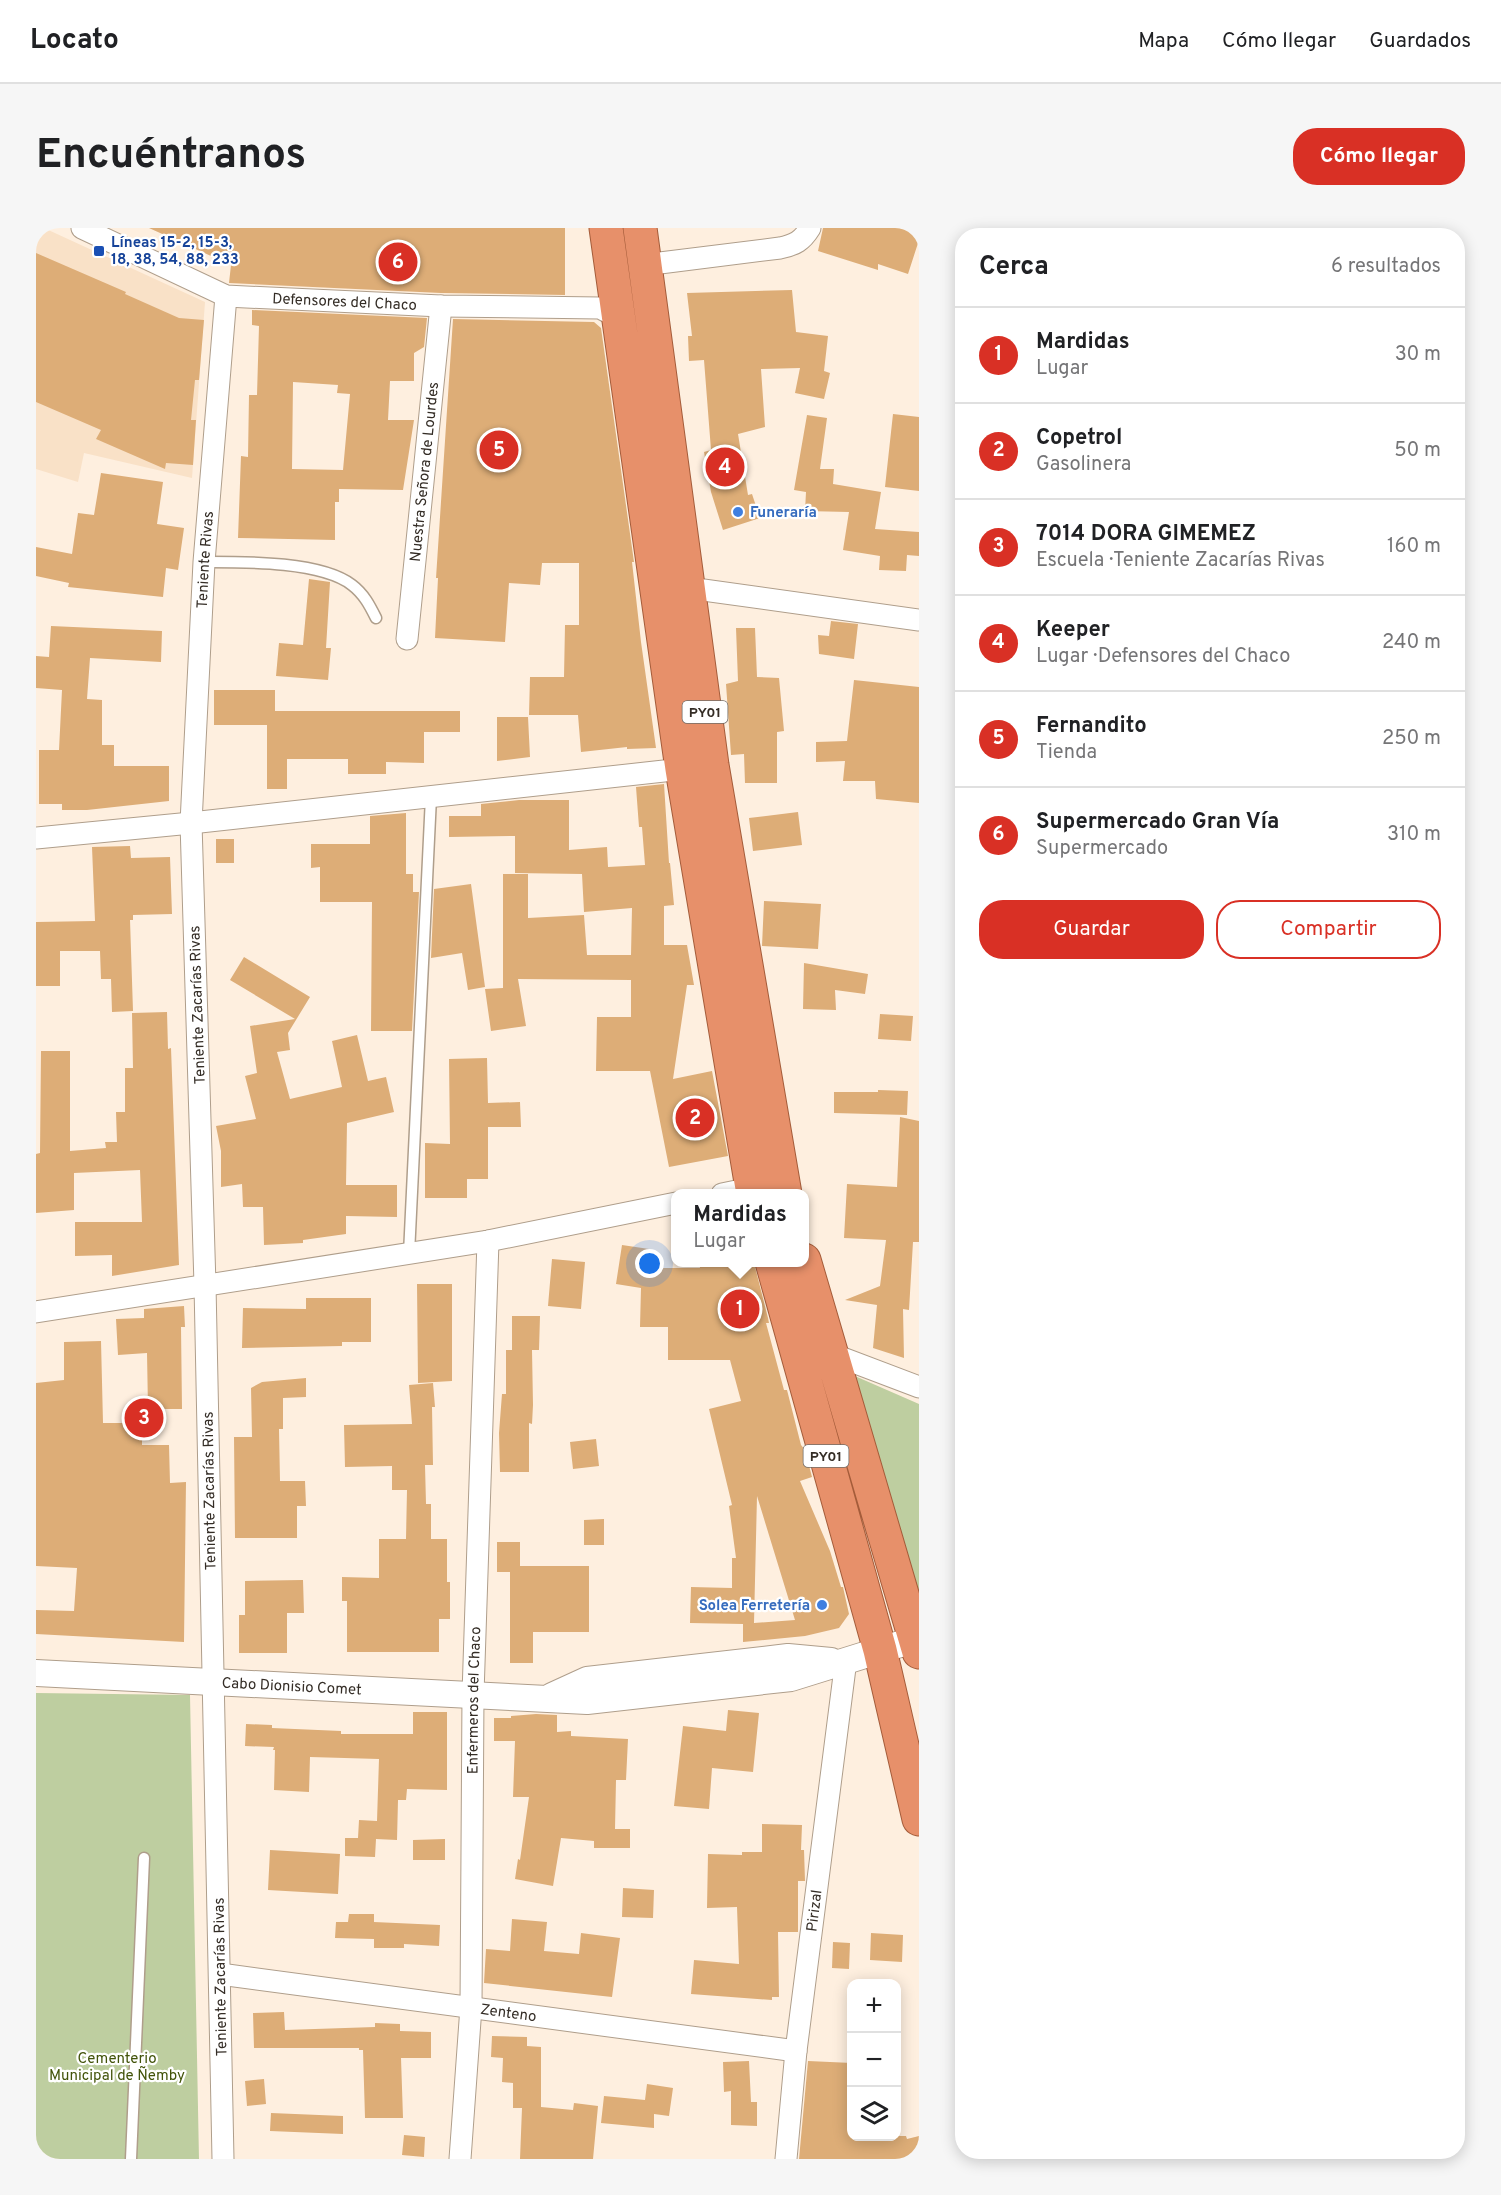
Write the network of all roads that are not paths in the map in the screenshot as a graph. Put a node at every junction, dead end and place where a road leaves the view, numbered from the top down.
1 (82, 228) edge
2 (606, 228) edge
3 (640, 228) edge
4 (810, 228) edge
5 (644, 265) junction
6 (226, 296) junction
7 (441, 306) junction
8 (619, 318) junction
9 (204, 562) junction
10 (689, 588) junction
11 (376, 618) dead end
12 (919, 620) edge
13 (407, 639) dead end
14 (682, 769) junction
15 (431, 797) junction
16 (191, 823) junction
17 (36, 838) edge
18 (742, 1189) edge
19 (784, 1189) edge
20 (671, 1204) edge
21 (489, 1241) junction
22 (409, 1254) junction
23 (773, 1267) edge
24 (806, 1267) edge
25 (205, 1285) junction
26 (36, 1312) edge
27 (832, 1354) junction
28 (919, 1387) edge
29 (918, 1646) edge
30 (880, 1650) junction
31 (844, 1661) junction
32 (36, 1673) edge
33 (213, 1682) junction
34 (473, 1694) junction
35 (919, 1819) edge
36 (144, 1858) dead end
37 (220, 1974) junction
38 (471, 2007) junction
39 (796, 2051) junction
40 (131, 2159) edge
41 (223, 2159) edge
42 (460, 2159) edge
43 (786, 2159) edge

1 - 6 street, Defensores del Chaco
2 - 8 highway, PY01
3 - 5 highway, PY01
4 - 5 street
5 - 10 highway, PY01
6 - 7 street, Defensores del Chaco
6 - 9 street, Teniente Rivas
7 - 8 street, Defensores del Chaco
7 - 13 street, Nuestra Señora de Lourdes
8 - 14 highway, PY01
9 - 11 lane
9 - 16 street, Teniente Rivas
10 - 12 street
10 - 19 highway, PY01
14 - 15 street
14 - 18 highway, PY01
15 - 16 street
15 - 22 lane
16 - 17 street
16 - 25 street, Teniente Zacarías Rivas
20 - 21 street
21 - 22 street
21 - 34 street, Enfermeros del Chaco
22 - 25 street
23 - 30 highway, PY01
24 - 27 highway, PY01
25 - 26 street
25 - 33 street, Teniente Zacarías Rivas
27 - 28 street
27 - 29 highway, PY01
29 - 30 street, Cabo Dionisio Comet
30 - 31 street, Cabo Dionisio Comet
30 - 35 highway, PY01
31 - 34 street, Cabo Dionisio Comet
31 - 39 street, Pirizal
32 - 33 street, Cabo Dionisio Comet
33 - 34 street, Cabo Dionisio Comet
33 - 37 street, Teniente Zacarías Rivas
34 - 38 street, Enfermeros del Chaco
36 - 40 lane
37 - 38 street, Zenteno
37 - 41 street, Teniente Zacarías Rivas
38 - 39 street, Zenteno
38 - 42 street, Enfermeros del Chaco
39 - 43 street, Pirizal

